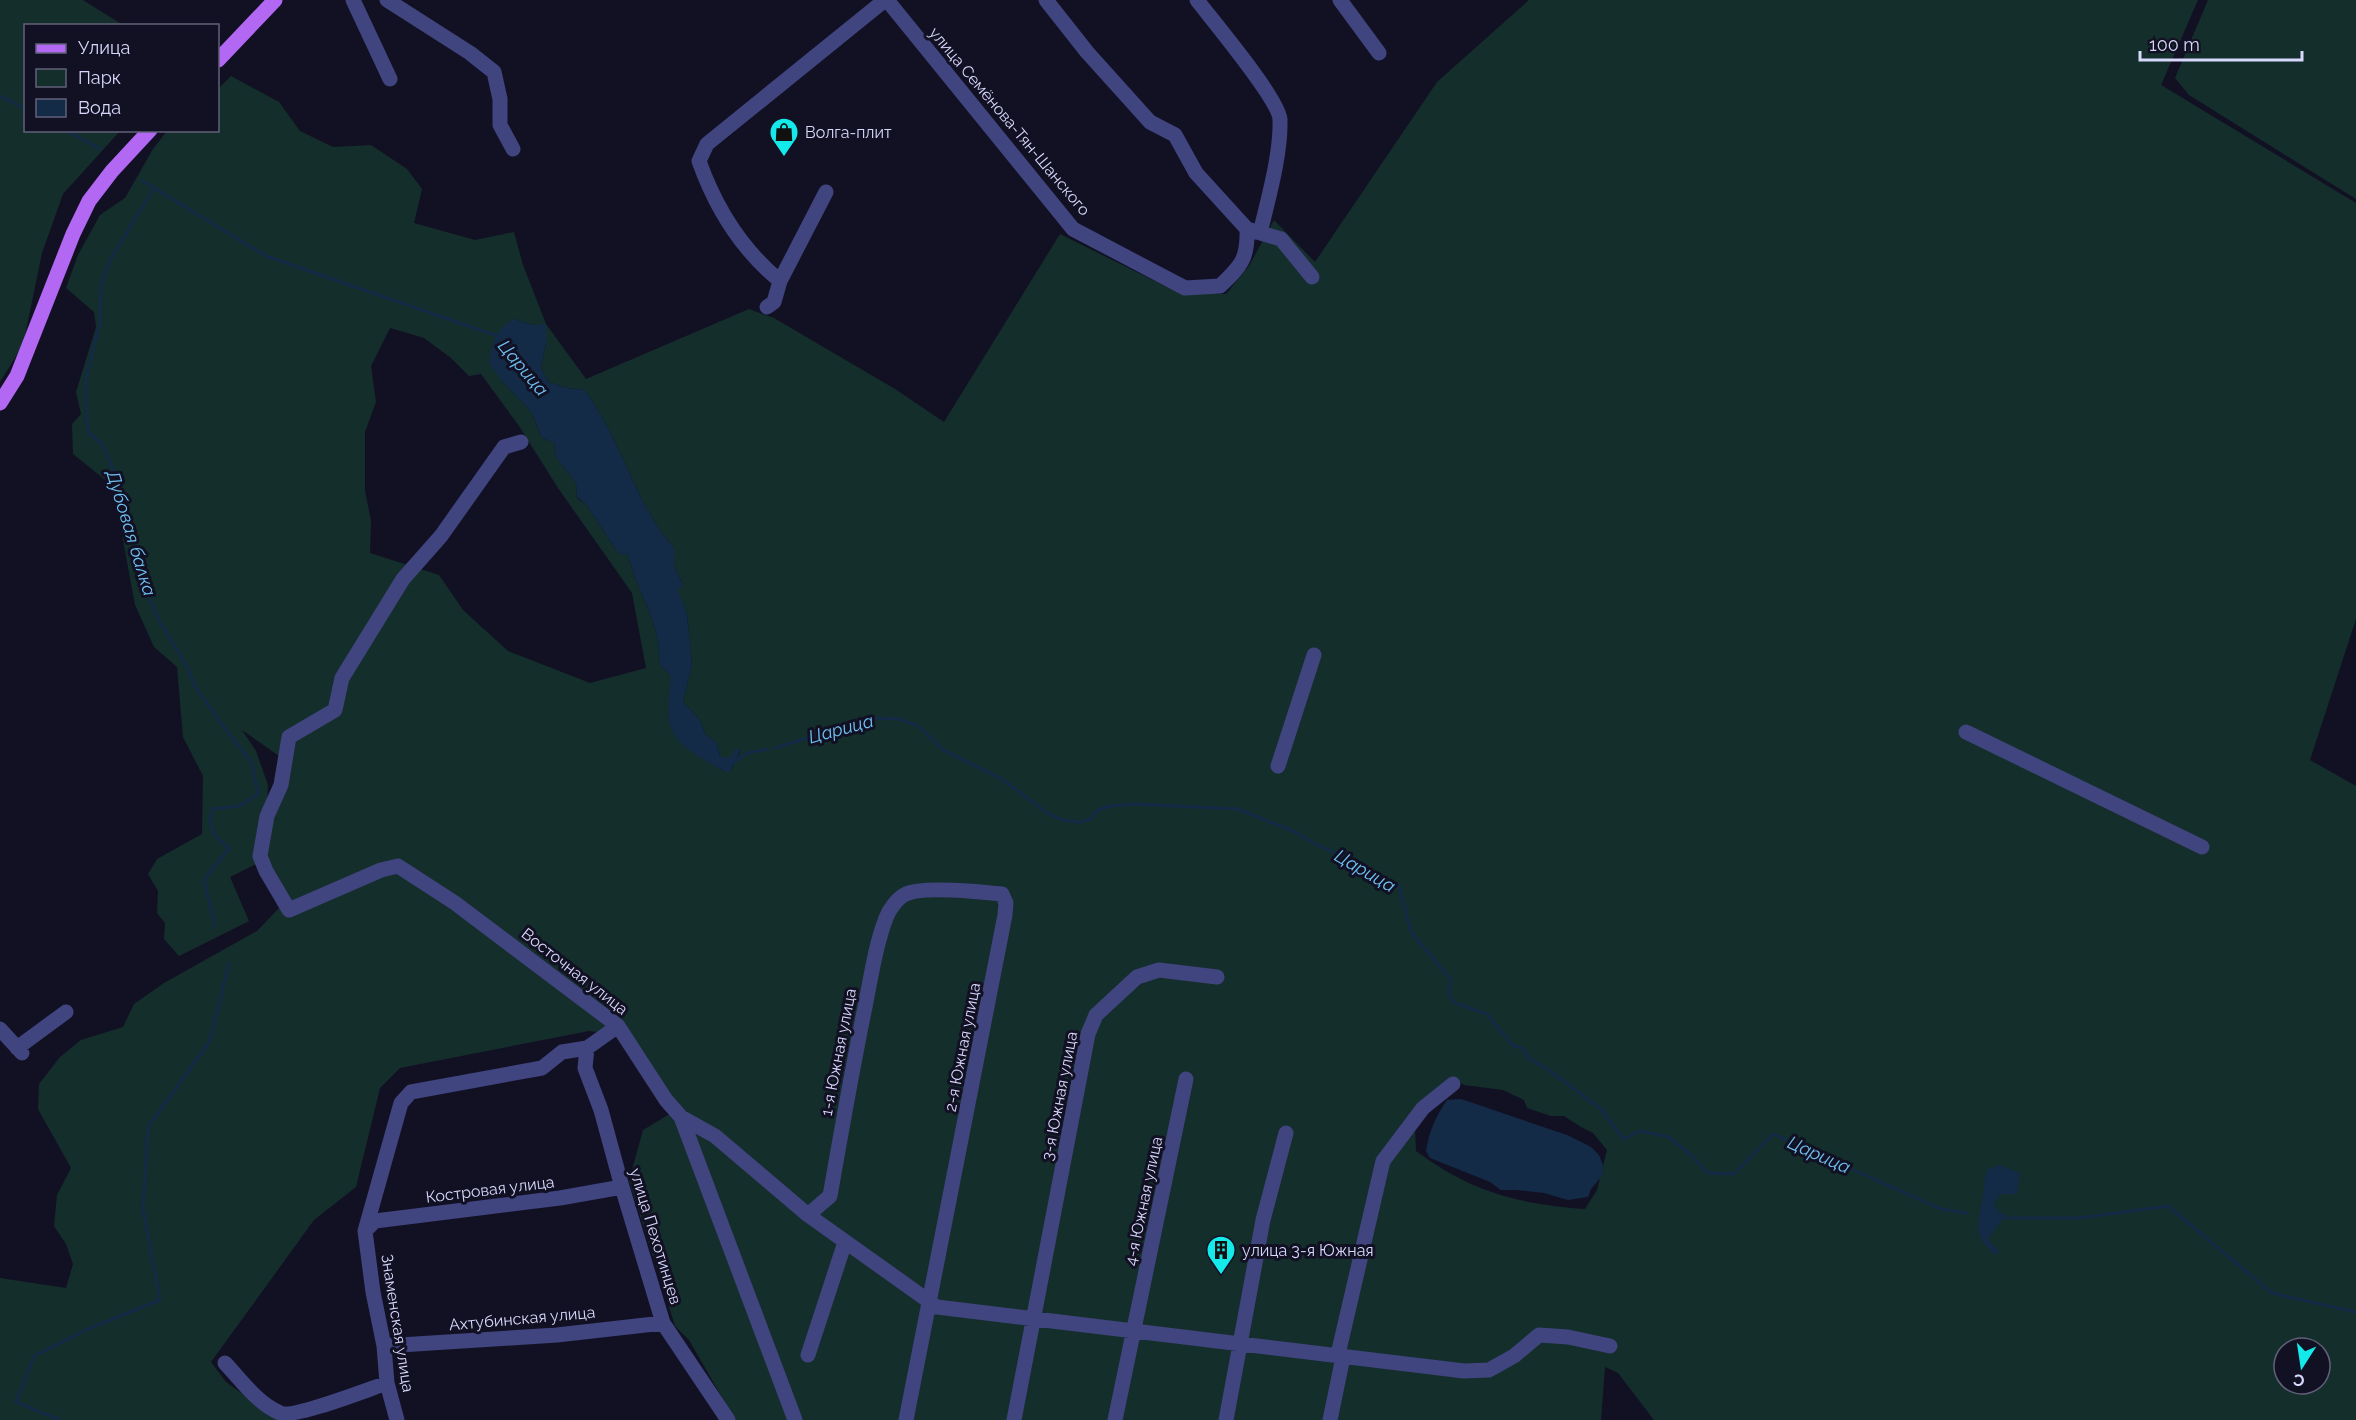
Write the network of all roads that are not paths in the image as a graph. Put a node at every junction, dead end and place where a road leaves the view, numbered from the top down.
1 (275, 0) edge
2 (353, 0) edge
3 (387, 0) edge
4 (886, 0) edge
5 (1046, 0) edge
6 (1197, 0) edge
7 (1340, 0) edge
8 (1379, 53) dead end
9 (219, 59) edge
10 (390, 79) dead end
11 (148, 132) edge
12 (513, 149) dead end
13 (826, 192) dead end
14 (1253, 231) junction
15 (1312, 277) dead end
16 (780, 281) junction
17 (767, 307) dead end
18 (0, 403) edge
19 (521, 442) dead end
20 (1314, 655) dead end
21 (1966, 732) dead end
22 (1278, 766) dead end
23 (2202, 847) dead end
24 (905, 894) joint
25 (1216, 977) dead end
26 (66, 1012) dead end
27 (618, 1026) junction
28 (0, 1029) edge
29 (587, 1048) junction
30 (1186, 1079) dead end
31 (1453, 1084) dead end
32 (681, 1117) junction
33 (1286, 1133) dead end
34 (622, 1187) junction
35 (808, 1215) junction
36 (365, 1231) junction
37 (845, 1242) junction
38 (931, 1303) junction
39 (1034, 1319) junction
40 (663, 1323) junction
41 (1134, 1331) junction
42 (1240, 1345) junction
43 (1610, 1346) dead end
44 (384, 1347) junction
45 (808, 1355) dead end
46 (1343, 1357) junction
47 (225, 1363) dead end
48 (387, 1383) junction
49 (398, 1420) edge
50 (728, 1420) edge
51 (795, 1420) edge
52 (906, 1420) edge
53 (1014, 1420) edge
54 (1115, 1420) edge
55 (1226, 1420) edge
56 (1330, 1420) edge

1 - 9 main road
2 - 10 street
3 - 12 street
4 - 14 street, улица Семёнова-Тян-Шанского
4 - 16 street
5 - 14 street
6 - 14 street
7 - 8 street
11 - 18 main road
13 - 16 street
14 - 15 street
16 - 17 street
19 - 27 street, Восточная улица
20 - 22 street
21 - 23 street
24 - 35 street, 1-я Южная улица
24 - 38 street, 2-я Южная улица
25 - 39 street, 3-я Южная улица
26 - 28 street
27 - 29 street
27 - 32 street, Восточная улица
29 - 34 street, улица Пехотинцев
29 - 36 street
30 - 41 street, 4-я Южная улица
31 - 46 street
32 - 35 street
32 - 51 street, Восточная улица
33 - 42 street
34 - 36 street, Костровая улица
34 - 40 street, улица Пехотинцев
35 - 37 street
36 - 44 street, Знаменская улица
37 - 38 street
37 - 45 street
38 - 39 street
38 - 52 street
39 - 41 street
39 - 53 street, 3-я Южная улица
40 - 44 street, Ахтубинская улица
40 - 50 street, улица Пехотинцев
41 - 42 street
41 - 54 street, 4-я Южная улица
42 - 46 street
42 - 55 street
43 - 46 street
44 - 48 street, Знаменская улица
46 - 56 street
47 - 48 street
48 - 49 street, Знаменская улица

